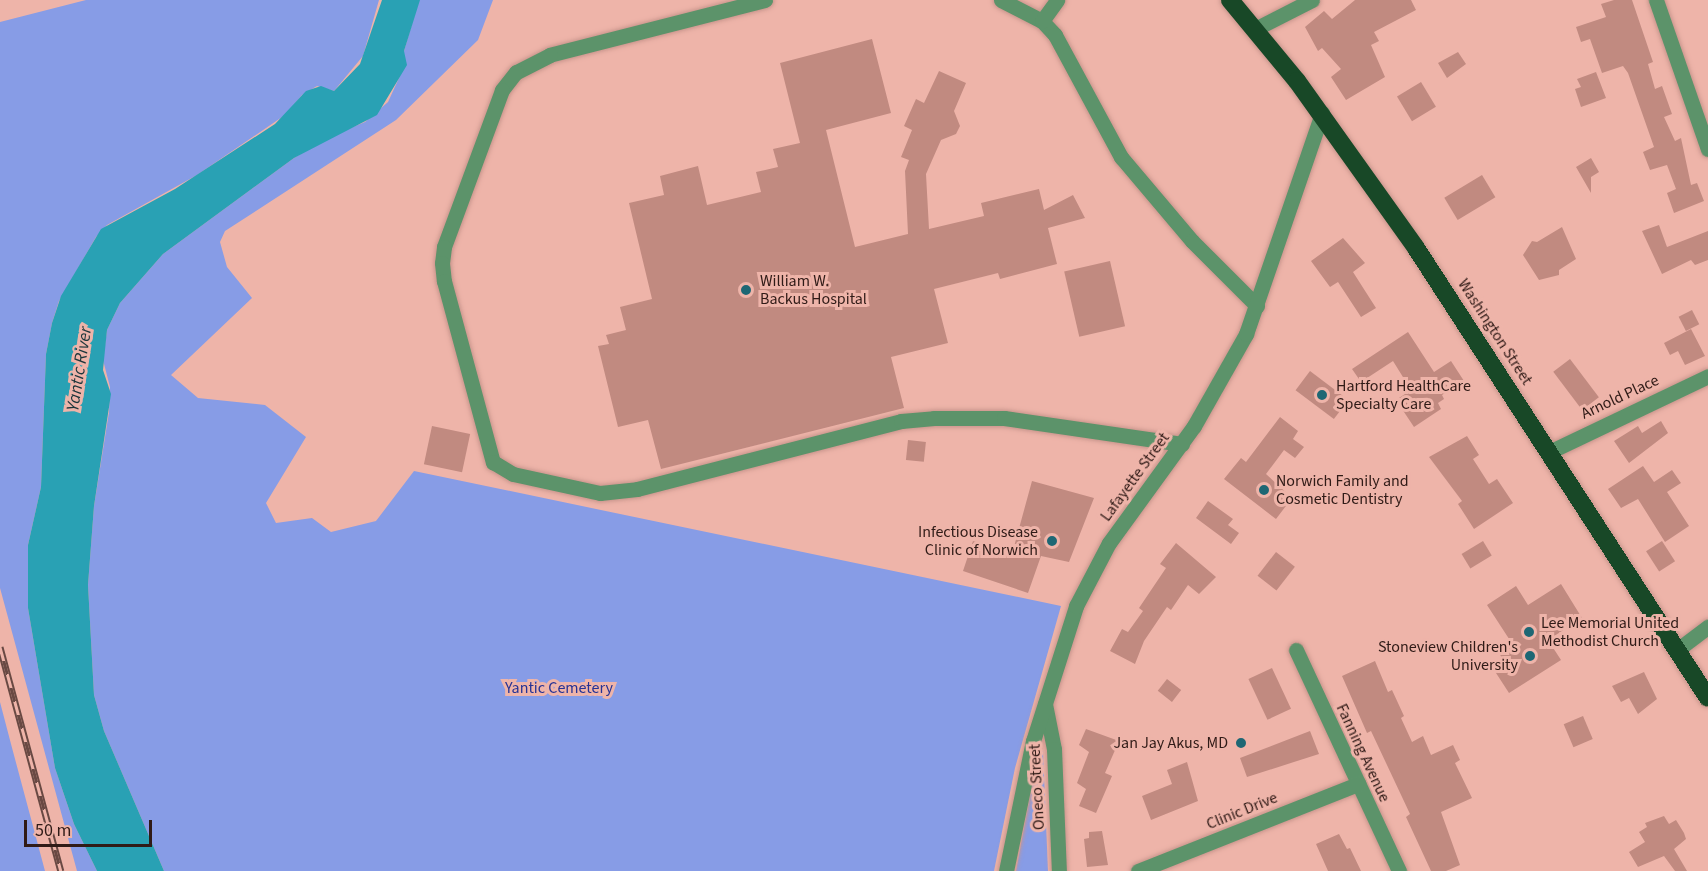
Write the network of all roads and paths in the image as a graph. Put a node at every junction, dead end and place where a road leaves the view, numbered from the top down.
1 (765, 0) edge
2 (1000, 0) edge
3 (1057, 0) edge
4 (1230, 0) edge
5 (1312, 0) edge
6 (1656, 0) edge
7 (1042, 21) junction
8 (1255, 29) junction
9 (1322, 113) junction
10 (1708, 149) edge
11 (1257, 306) junction
12 (1708, 376) edge
13 (1182, 444) junction
14 (1549, 452) junction
15 (1708, 627) edge
16 (1296, 650) dead end
17 (1677, 650) junction
18 (1708, 698) edge
19 (1045, 702) junction
20 (1358, 784) junction
21 (1006, 871) edge
22 (1059, 871) edge
23 (1138, 871) edge
24 (1399, 871) edge

1 - 13 street
2 - 7 street
3 - 7 street
4 - 8 highway, Washington Street
5 - 8 street
6 - 10 street
7 - 11 street
8 - 9 highway, Washington Street
9 - 11 street, Lafayette Street
9 - 14 highway, Washington Street
11 - 13 street, Lafayette Street
12 - 14 street, Arnold Place
13 - 19 street, Lafayette Street
14 - 17 highway, Washington Street
15 - 17 street
16 - 20 street, Fanning Avenue
17 - 18 highway, Washington Street
19 - 21 street, Lafayette Street
19 - 22 street, Oneco Street
20 - 23 street, Clinic Drive
20 - 24 street, Fanning Avenue

